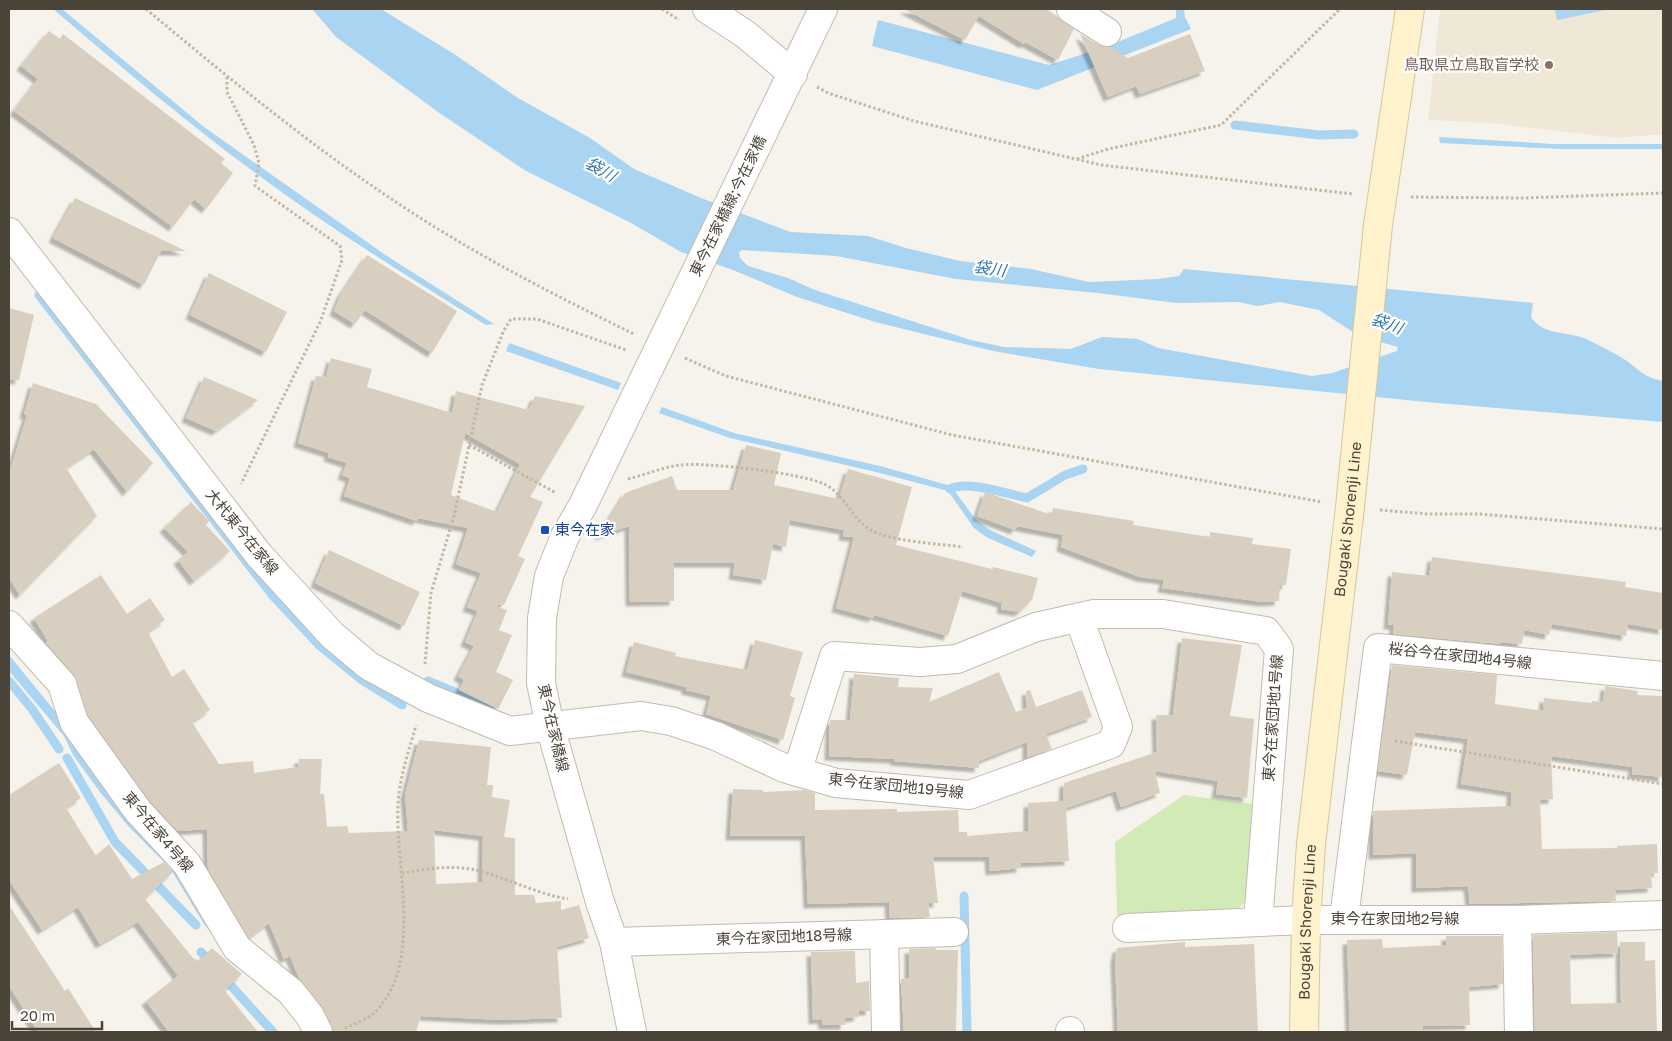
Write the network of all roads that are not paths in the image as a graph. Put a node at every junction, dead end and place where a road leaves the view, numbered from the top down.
1 (707, 9) edge
2 (823, 9) edge
3 (1071, 9) edge
4 (1410, 9) edge
5 (1107, 32) dead end
6 (789, 82) junction
7 (9, 232) edge
8 (671, 323) joint
9 (1079, 618) junction
10 (9, 625) edge
11 (1663, 676) edge
12 (550, 726) junction
13 (796, 772) junction
14 (1663, 915) edge
15 (1344, 919) junction
16 (1306, 920) junction
17 (1517, 920) junction
18 (1258, 922) junction
19 (1127, 928) dead end
20 (954, 932) dead end
21 (884, 934) junction
22 (614, 942) junction
23 (318, 1032) edge
24 (632, 1032) edge
25 (886, 1032) edge
26 (1304, 1032) edge
27 (1519, 1032) edge

1 - 6 street
2 - 6 street
3 - 5 street
4 - 16 main road, Bougaki Shorenji Line
6 - 8 street, 東今在家橋線;今在家橋
7 - 12 street, 大杙東今在家線
8 - 12 street, 東今在家橋線
9 - 13 street, 東今在家団地1号線
9 - 13 street, 東今在家団地19号線
9 - 18 street, 東今在家団地1号線
10 - 23 street, 東今在家4号線
11 - 15 street, 桜谷今在家団地4号線
12 - 13 street, 東今在家団地19号線
12 - 22 street, 東今在家橋線
14 - 17 street, 東今在家団地2号線
15 - 16 street, 東今在家団地2号線
15 - 17 street, 東今在家団地2号線
16 - 18 street, 東今在家団地2号線
16 - 26 main road, Bougaki Shorenji Line
17 - 27 street
18 - 19 street, 東今在家団地2号線
20 - 21 street, 東今在家団地18号線
21 - 22 street, 東今在家団地18号線
21 - 25 street
22 - 24 street, 東今在家橋線

